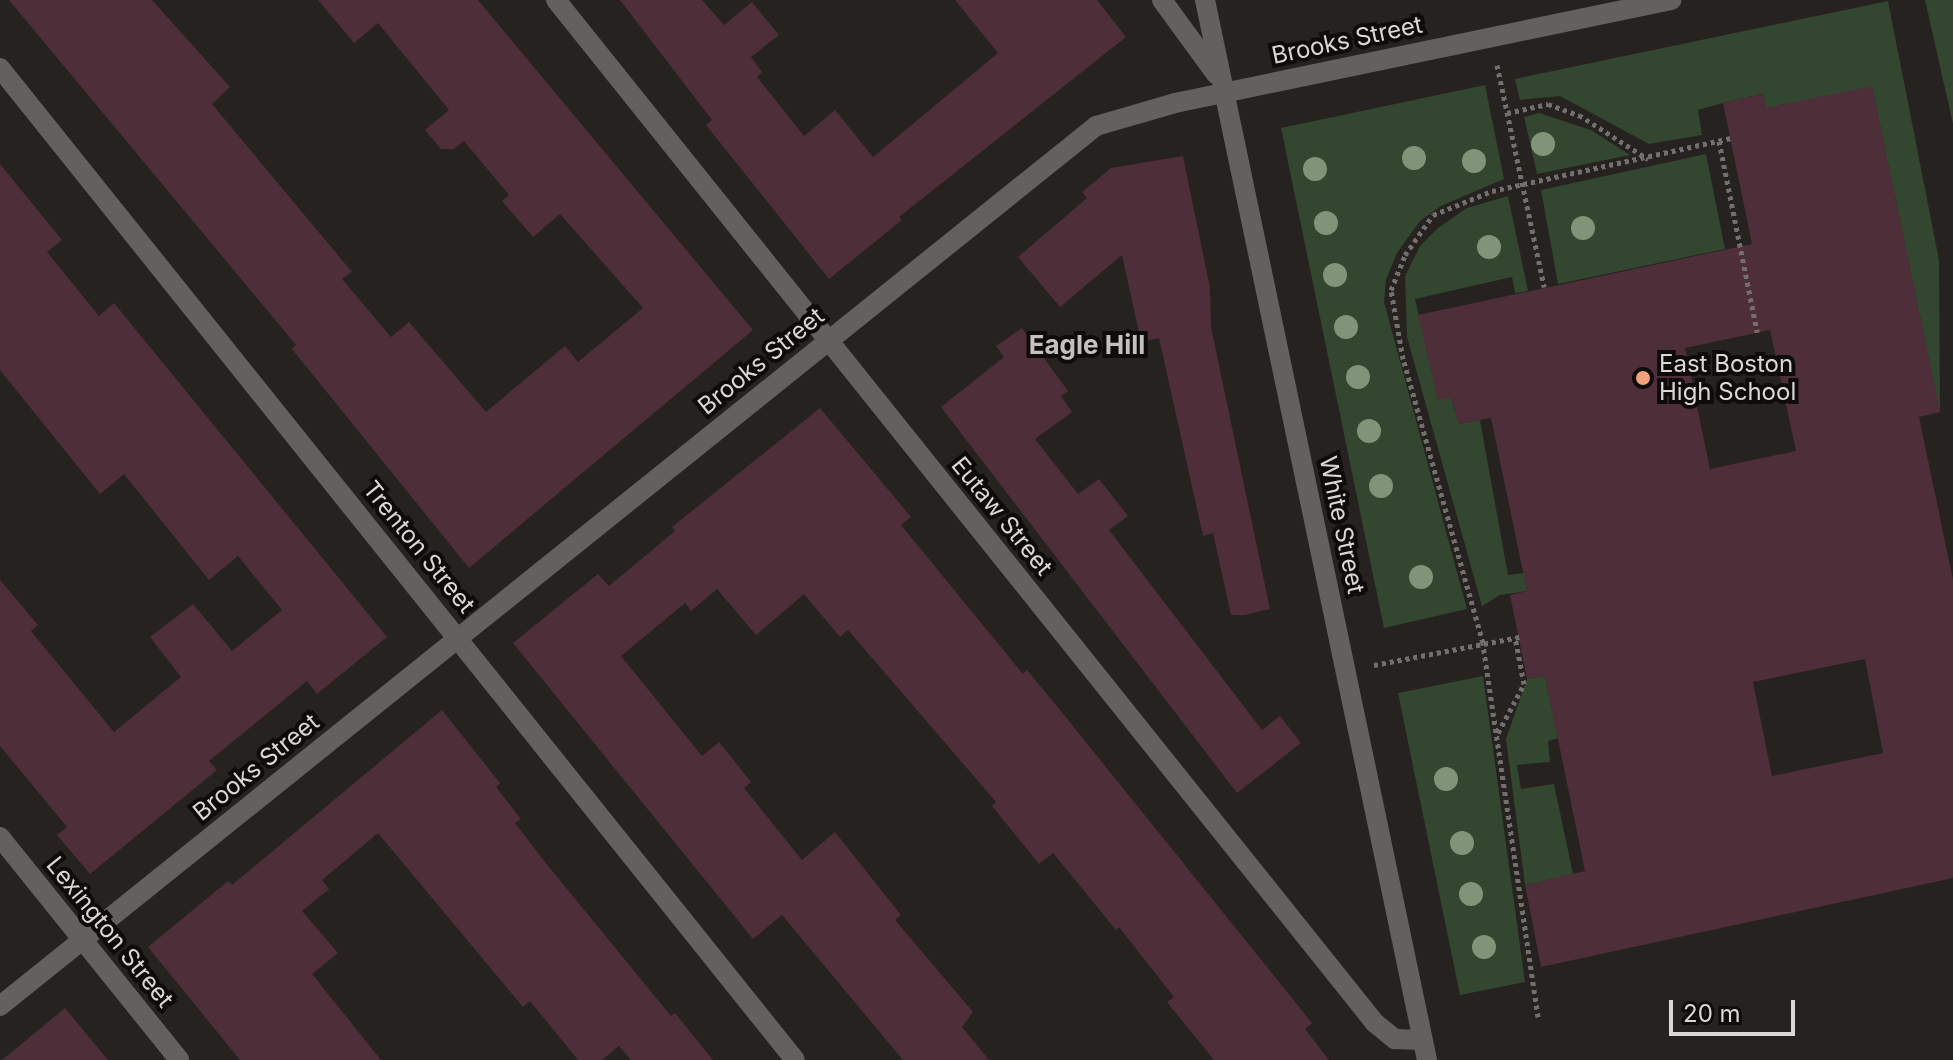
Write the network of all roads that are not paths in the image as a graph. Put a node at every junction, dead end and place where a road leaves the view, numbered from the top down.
1 (556, 0) edge
2 (1162, 0) edge
3 (1205, 0) edge
4 (1671, 0) edge
5 (0, 68) edge
6 (1225, 92) junction
7 (828, 340) junction
8 (458, 638) junction
9 (0, 837) edge
10 (83, 940) junction
11 (0, 1006) edge
12 (1424, 1050) edge
13 (179, 1060) edge
14 (795, 1060) edge

1 - 7 street, Eutaw Street
2 - 6 street
3 - 6 street, White Street
4 - 6 street, Brooks Street
5 - 8 street, Trenton Street
6 - 7 street, Brooks Street
6 - 12 street, White Street
7 - 8 street, Brooks Street
7 - 12 street, Eutaw Street
8 - 10 street, Brooks Street
8 - 14 street, Trenton Street
9 - 10 street, Lexington Street
10 - 11 street, Brooks Street
10 - 13 street, Lexington Street

